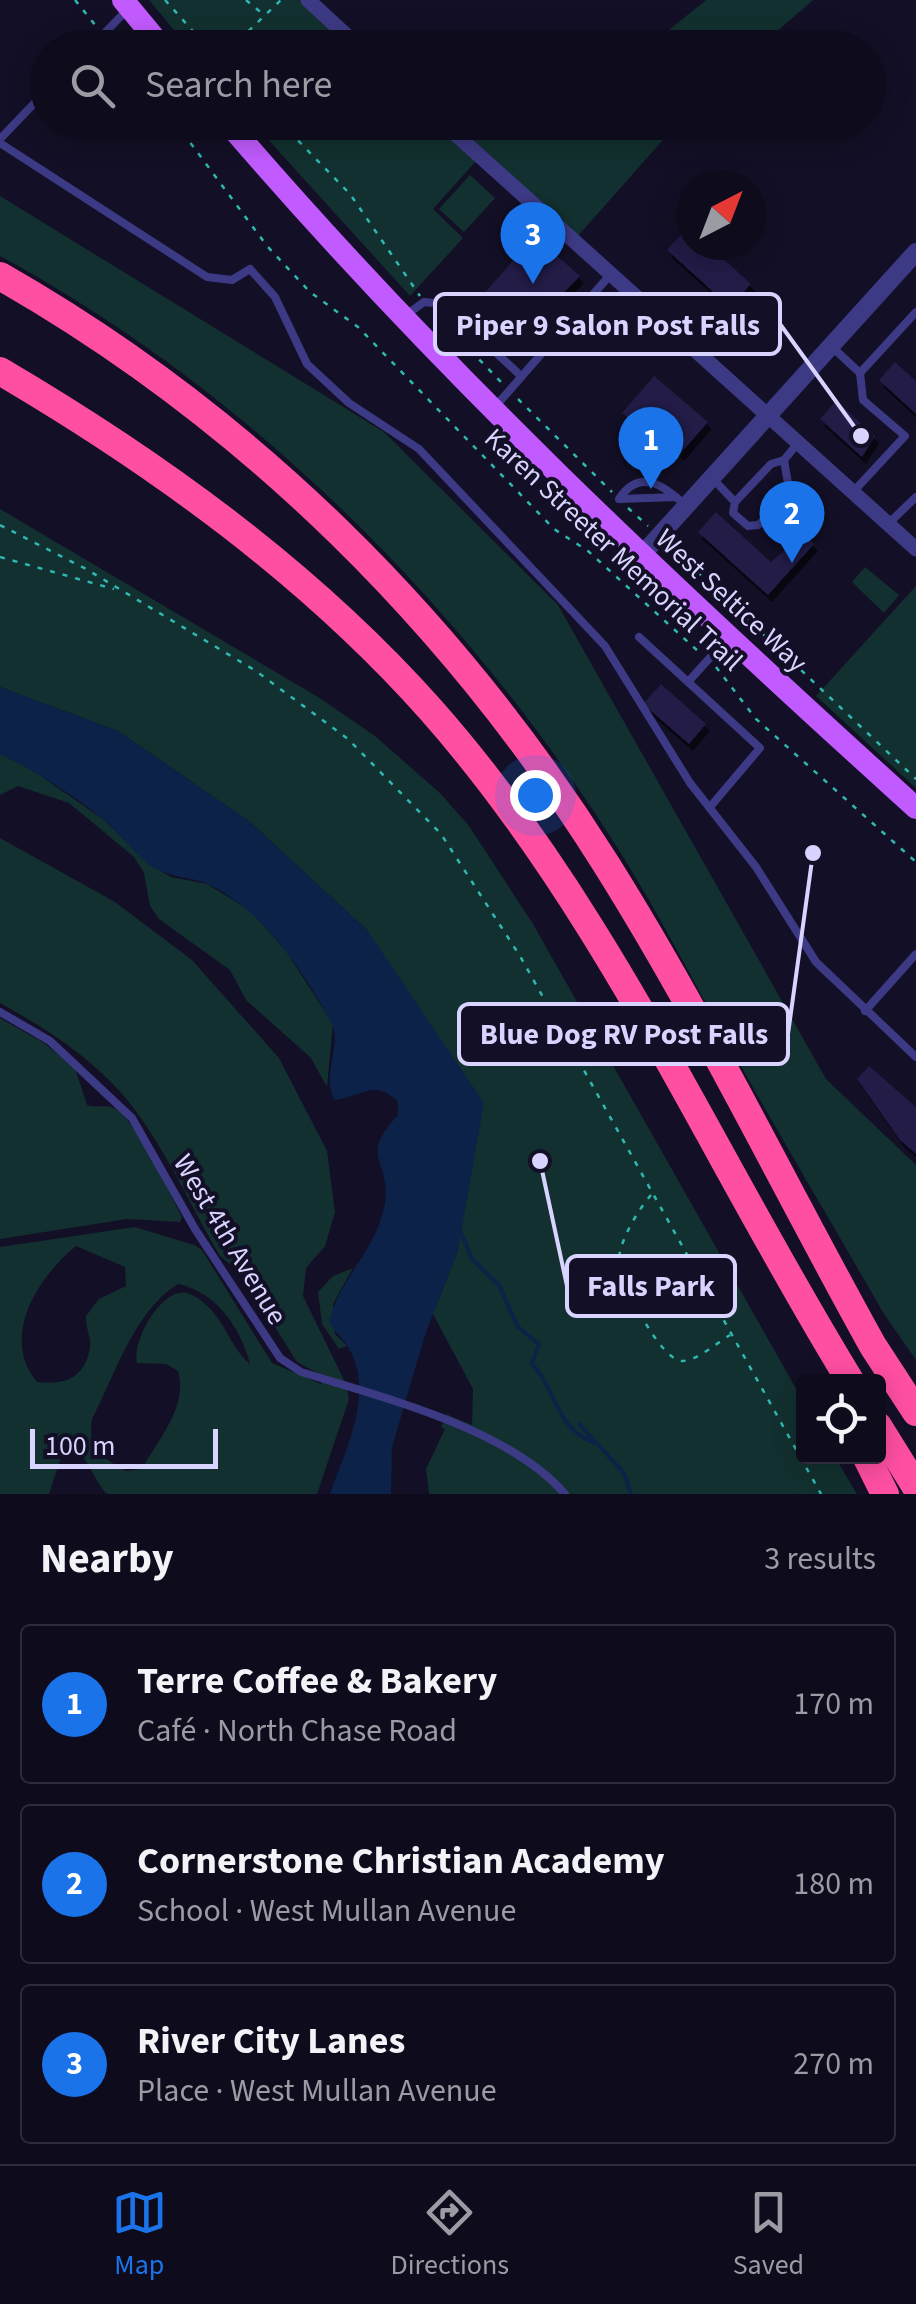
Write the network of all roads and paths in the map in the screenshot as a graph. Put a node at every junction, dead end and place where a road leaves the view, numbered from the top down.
1 (75, 0) edge
2 (164, 0) edge
3 (246, 0) edge
4 (280, 0) edge
5 (308, 0) edge
6 (126, 4) edge
7 (265, 16) junction
8 (100, 30) edge
9 (106, 30) edge
10 (148, 30) edge
11 (193, 30) edge
12 (250, 30) edge
13 (340, 30) edge
14 (30, 108) edge
15 (187, 140) edge
16 (243, 140) edge
17 (298, 140) edge
18 (462, 140) edge
19 (0, 141) edge
20 (916, 252) edge
21 (610, 275) junction
22 (0, 276) edge
23 (424, 302) junction
24 (916, 312) edge
25 (403, 318) junction
26 (831, 346) junction
27 (0, 371) edge
28 (860, 373) junction
29 (522, 376) junction
30 (509, 390) junction
31 (492, 410) junction
32 (770, 418) junction
33 (798, 444) junction
34 (784, 460) junction
35 (713, 479) junction
36 (853, 492) junction
37 (916, 497) edge
38 (619, 499) junction
39 (682, 502) junction
40 (735, 502) junction
41 (601, 518) junction
42 (888, 524) junction
43 (0, 525) edge
44 (659, 537) junction
45 (916, 550) edge
46 (640, 556) junction
47 (0, 557) edge
48 (121, 592) junction
49 (639, 638) dead end
50 (728, 638) junction
51 (708, 660) junction
52 (688, 682) junction
53 (916, 779) edge
54 (710, 806) junction
55 (916, 808) edge
56 (916, 862) edge
57 (916, 954) edge
58 (668, 968) junction
59 (865, 1011) junction
60 (0, 1012) edge
61 (916, 1056) edge
62 (713, 1142) junction
63 (652, 1194) junction
64 (732, 1334) junction
65 (824, 1374) edge
66 (846, 1374) edge
67 (916, 1379) edge
68 (916, 1412) edge
69 (886, 1439) edge
70 (870, 1464) edge
71 (916, 1487) edge
72 (564, 1494) edge
73 (821, 1494) edge
74 (885, 1494) edge

1 - 8 path
2 - 11 path
3 - 7 path
4 - 7 path
5 - 13 street
6 - 9 lane
6 - 10 main road
7 - 12 path
14 - 19 lane
15 - 51 path, Karen Streeter Memorial Trail
16 - 25 main road, West Seltice Way
17 - 23 path, Karen Streeter Memorial Trail
18 - 21 street
19 - 54 lane
20 - 26 street
21 - 29 lane
21 - 32 street
22 - 58 highway
23 - 25 lane
23 - 29 lane
23 - 30 path, Karen Streeter Memorial Trail
24 - 28 lane
25 - 31 main road, West Seltice Way
26 - 28 lane
26 - 32 street
27 - 62 highway
28 - 36 lane
29 - 30 lane
30 - 31 lane
30 - 38 path, Karen Streeter Memorial Trail
31 - 41 main road, West Seltice Way
32 - 33 street
32 - 35 street
33 - 34 lane
33 - 36 street
34 - 40 lane
34 - 40 lane
35 - 39 street
35 - 40 lane
36 - 42 street
37 - 42 lane
38 - 39 lane
38 - 39 lane
38 - 41 lane
38 - 44 path, Karen Streeter Memorial Trail
39 - 44 street
41 - 46 main road, West Seltice Way
42 - 45 street
43 - 48 path
44 - 46 street
44 - 53 path, Karen Streeter Memorial Trail
46 - 50 main road, West Seltice Way
47 - 48 path
48 - 63 path
49 - 52 lane
50 - 51 lane
50 - 55 main road, West Seltice Way
51 - 52 lane
51 - 56 path, Karen Streeter Memorial Trail
52 - 54 lane
54 - 59 lane
57 - 59 lane
58 - 67 highway
58 - 68 highway
59 - 61 lane
60 - 72 lane, West 4th Avenue
62 - 65 highway
62 - 66 highway
63 - 64 path
63 - 64 path
64 - 73 path
69 - 71 highway
70 - 74 highway

